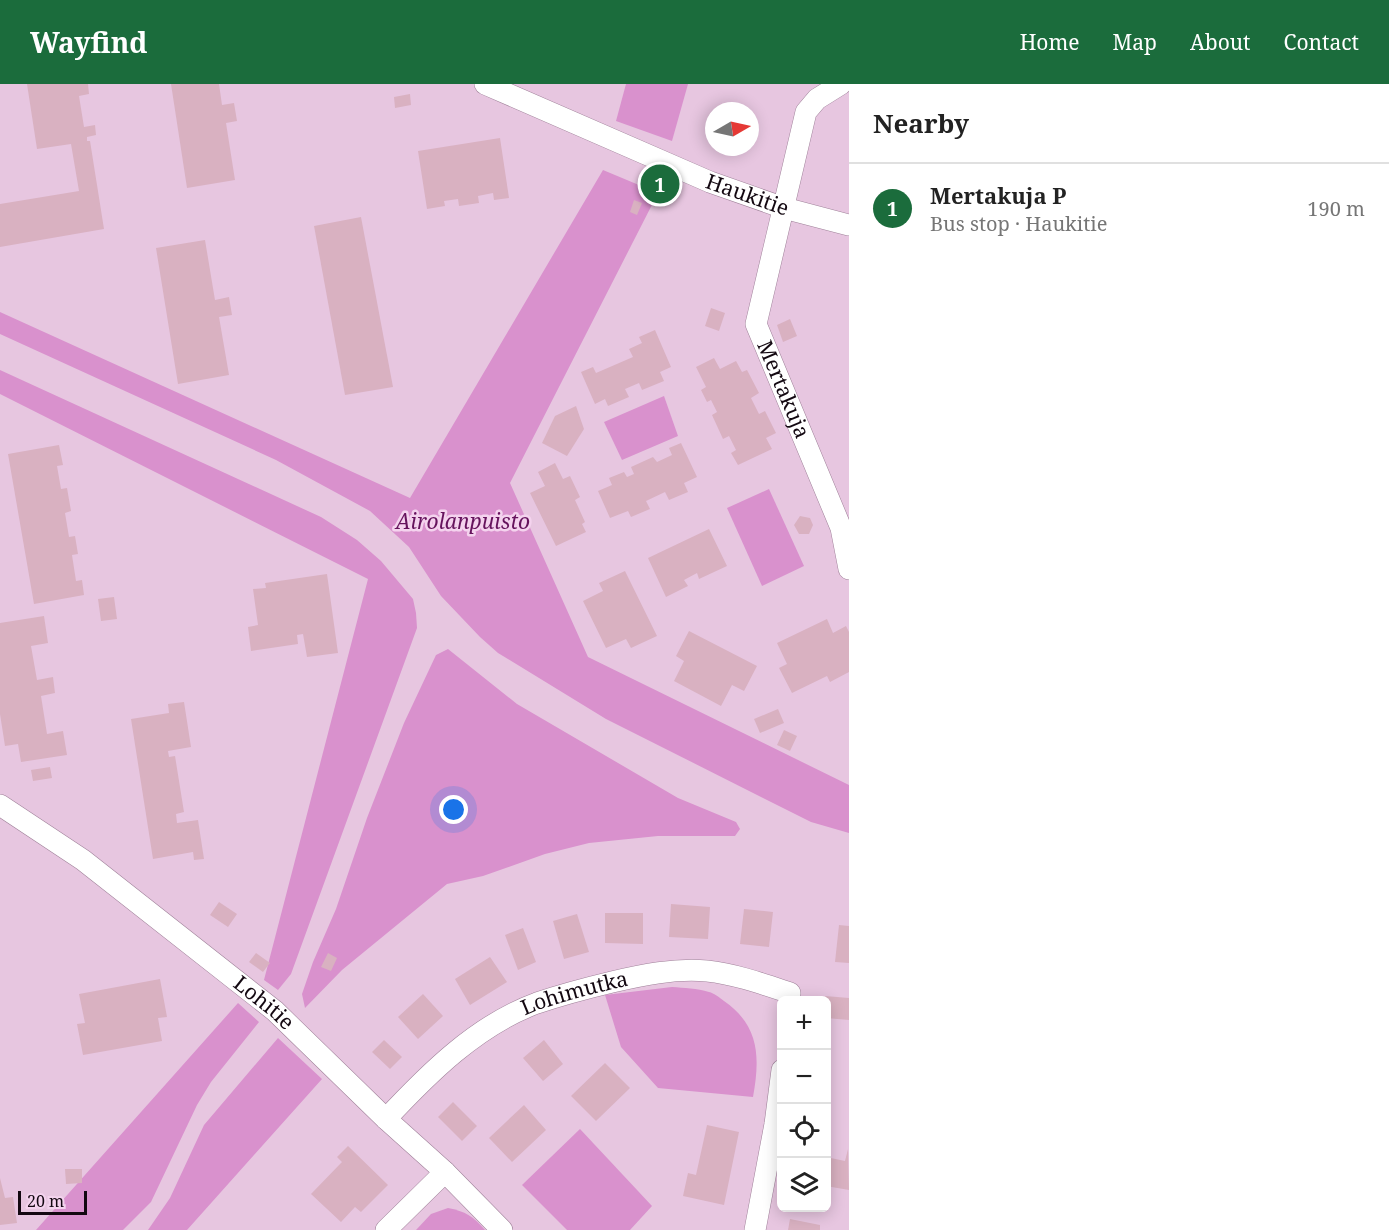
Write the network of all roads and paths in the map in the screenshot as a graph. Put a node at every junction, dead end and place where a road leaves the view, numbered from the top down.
1 (484, 84) edge
2 (841, 84) edge
3 (784, 208) junction
4 (849, 225) edge
5 (849, 569) edge
6 (0, 805) edge
7 (790, 996) edge
8 (778, 1104) edge
9 (386, 1119) junction
10 (445, 1172) junction
11 (386, 1230) edge
12 (502, 1230) edge
13 (754, 1230) edge

1 - 3 street, Haukitie
2 - 3 street, Mertakuja
3 - 4 street, Haukitie
3 - 5 street, Mertakuja
6 - 9 street, Lohitie
7 - 9 street, Lohimutka
8 - 13 street
9 - 10 street, Lohitie
10 - 11 street
10 - 12 street, Lohitie

